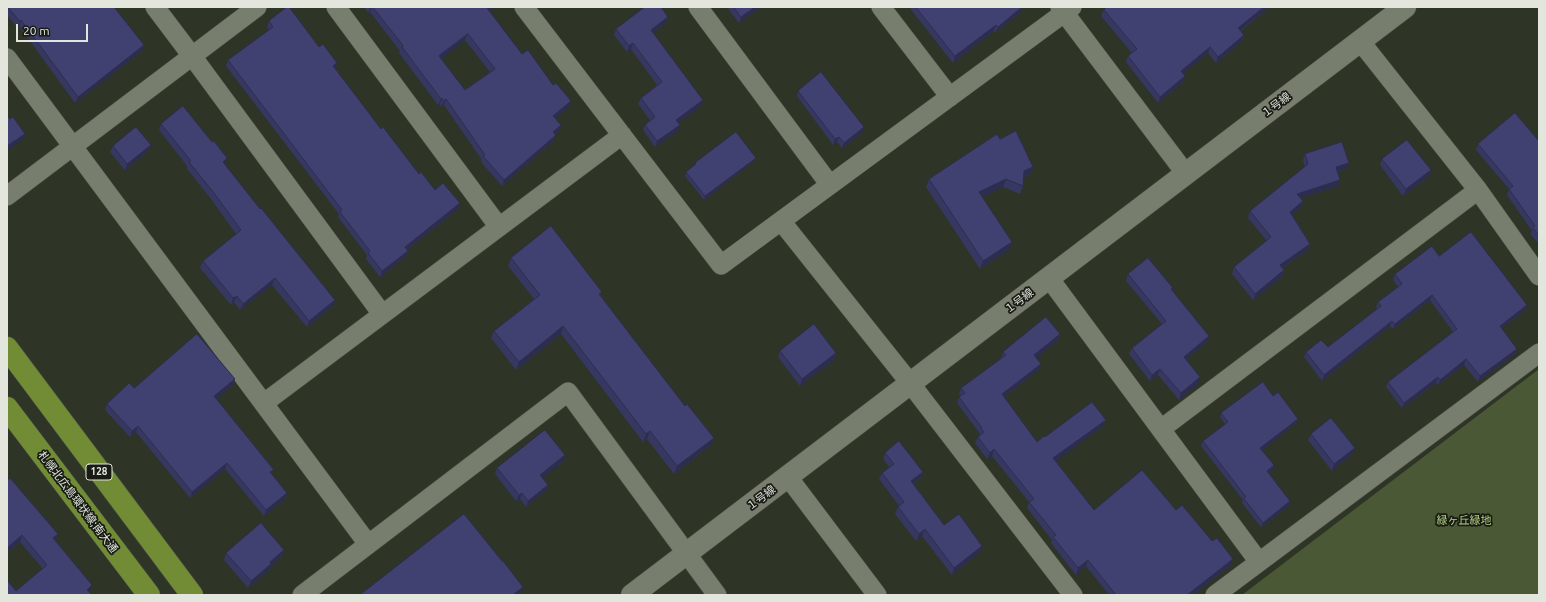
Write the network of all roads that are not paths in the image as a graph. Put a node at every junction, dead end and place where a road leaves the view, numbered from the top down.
1 (155, 7) edge
2 (257, 7) edge
3 (336, 7) edge
4 (524, 7) edge
5 (698, 7) edge
6 (881, 7) edge
7 (1405, 7) edge
8 (1065, 9) edge
9 (1360, 41) junction
10 (192, 56) junction
11 (7, 58) edge
12 (950, 97) junction
13 (622, 135) junction
14 (73, 146) junction
15 (1186, 174) junction
16 (830, 185) junction
17 (1478, 190) junction
18 (7, 196) edge
19 (781, 221) junction
20 (499, 227) junction
21 (1539, 276) edge
22 (1049, 278) junction
23 (382, 314) junction
24 (7, 348) edge
25 (1539, 353) edge
26 (910, 383) junction
27 (264, 403) junction
28 (7, 408) edge
29 (1161, 429) junction
30 (788, 477) junction
31 (368, 544) junction
32 (686, 554) junction
33 (1259, 562) junction
34 (149, 595) edge
35 (192, 595) edge
36 (302, 595) edge
37 (632, 595) edge
38 (717, 595) edge
39 (877, 595) edge
40 (1073, 595) edge
41 (1215, 595) edge

1 - 10 street
2 - 10 street
3 - 20 street
4 - 13 street
5 - 16 street
6 - 12 street
7 - 9 street, １号線
8 - 12 street
8 - 15 street
9 - 15 street, １号線
9 - 17 street
10 - 14 street
10 - 23 street
11 - 14 street
12 - 16 street
13 - 19 street
13 - 20 street
14 - 18 street
14 - 27 street
15 - 22 street, １号線
16 - 19 street
17 - 21 street
17 - 29 street
19 - 26 street
20 - 23 street
22 - 26 street, １号線
22 - 29 street
23 - 27 street
24 - 35 main road, 128
25 - 33 street
26 - 30 street, １号線
26 - 40 street
27 - 31 street
28 - 34 main road, 札幌北広島環状線;南大通
29 - 33 street
30 - 32 street, １号線
30 - 39 street
31 - 32 street
31 - 36 street
32 - 37 street, １号線
32 - 38 street
33 - 41 street

